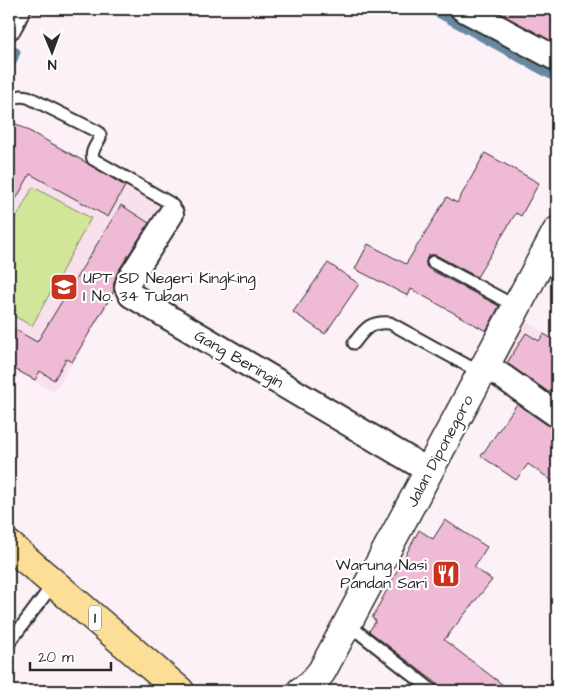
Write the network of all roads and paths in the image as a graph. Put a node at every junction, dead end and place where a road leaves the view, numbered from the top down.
1 (18, 9) edge
2 (463, 9) edge
3 (9, 28) edge
4 (557, 59) edge
5 (9, 99) edge
6 (171, 214) joint
7 (557, 231) edge
8 (433, 262) dead end
9 (549, 267) edge
10 (517, 307) junction
11 (354, 343) dead end
12 (484, 369) junction
13 (557, 415) edge
14 (429, 471) junction
15 (9, 545) edge
16 (54, 583) junction
17 (347, 624) junction
18 (9, 643) edge
19 (320, 681) edge
20 (180, 691) edge
21 (301, 691) edge
22 (433, 691) edge

1 - 3 street
2 - 4 street
5 - 6 lane
6 - 14 street, Gang Beringin
7 - 9 main road, Jalan Diponegoro
8 - 10 lane
9 - 10 main road, Jalan Diponegoro
10 - 12 main road, Jalan Diponegoro
11 - 12 lane
12 - 13 street
12 - 14 main road, Jalan Diponegoro
14 - 17 main road, Jalan Diponegoro
15 - 16 highway, 1
16 - 18 lane
16 - 20 highway, 1
17 - 19 main road, Jalan Diponegoro
17 - 22 lane
19 - 21 main road, Jalan Diponegoro

